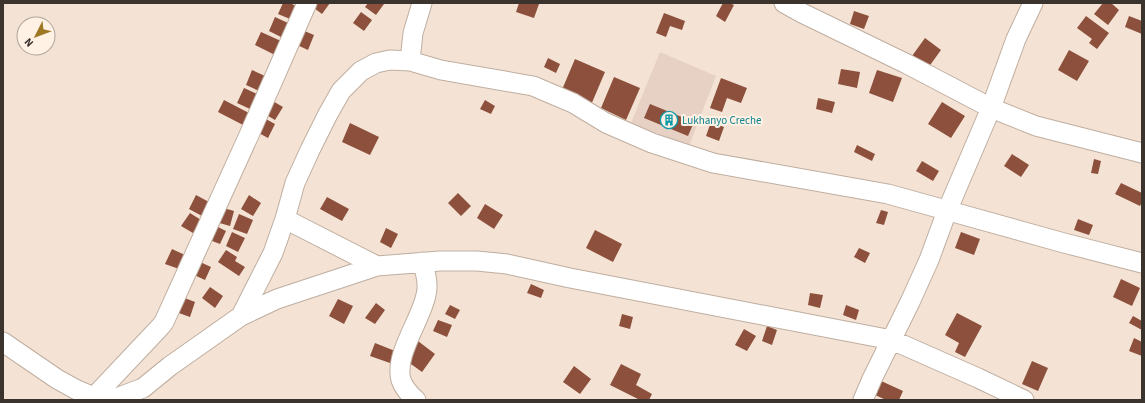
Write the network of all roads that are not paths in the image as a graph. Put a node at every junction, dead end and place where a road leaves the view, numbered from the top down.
1 (307, 3) edge
2 (422, 3) edge
3 (784, 3) edge
4 (1033, 3) edge
5 (410, 61) junction
6 (991, 108) junction
7 (1142, 153) edge
8 (946, 211) junction
9 (285, 219) junction
10 (422, 262) junction
11 (1142, 263) edge
12 (377, 266) junction
13 (241, 316) junction
14 (892, 340) junction
15 (3, 342) edge
16 (94, 397) junction
17 (416, 400) edge
18 (863, 400) edge
19 (1024, 400) edge

1 - 16 street
2 - 5 street
3 - 6 street
4 - 6 street
5 - 8 street
5 - 9 street
6 - 7 street
6 - 8 street
8 - 11 street
8 - 14 street
9 - 12 street
9 - 13 street
10 - 12 street
10 - 14 street
10 - 17 street
12 - 13 street
13 - 16 street
14 - 18 street
14 - 19 street
15 - 16 street

